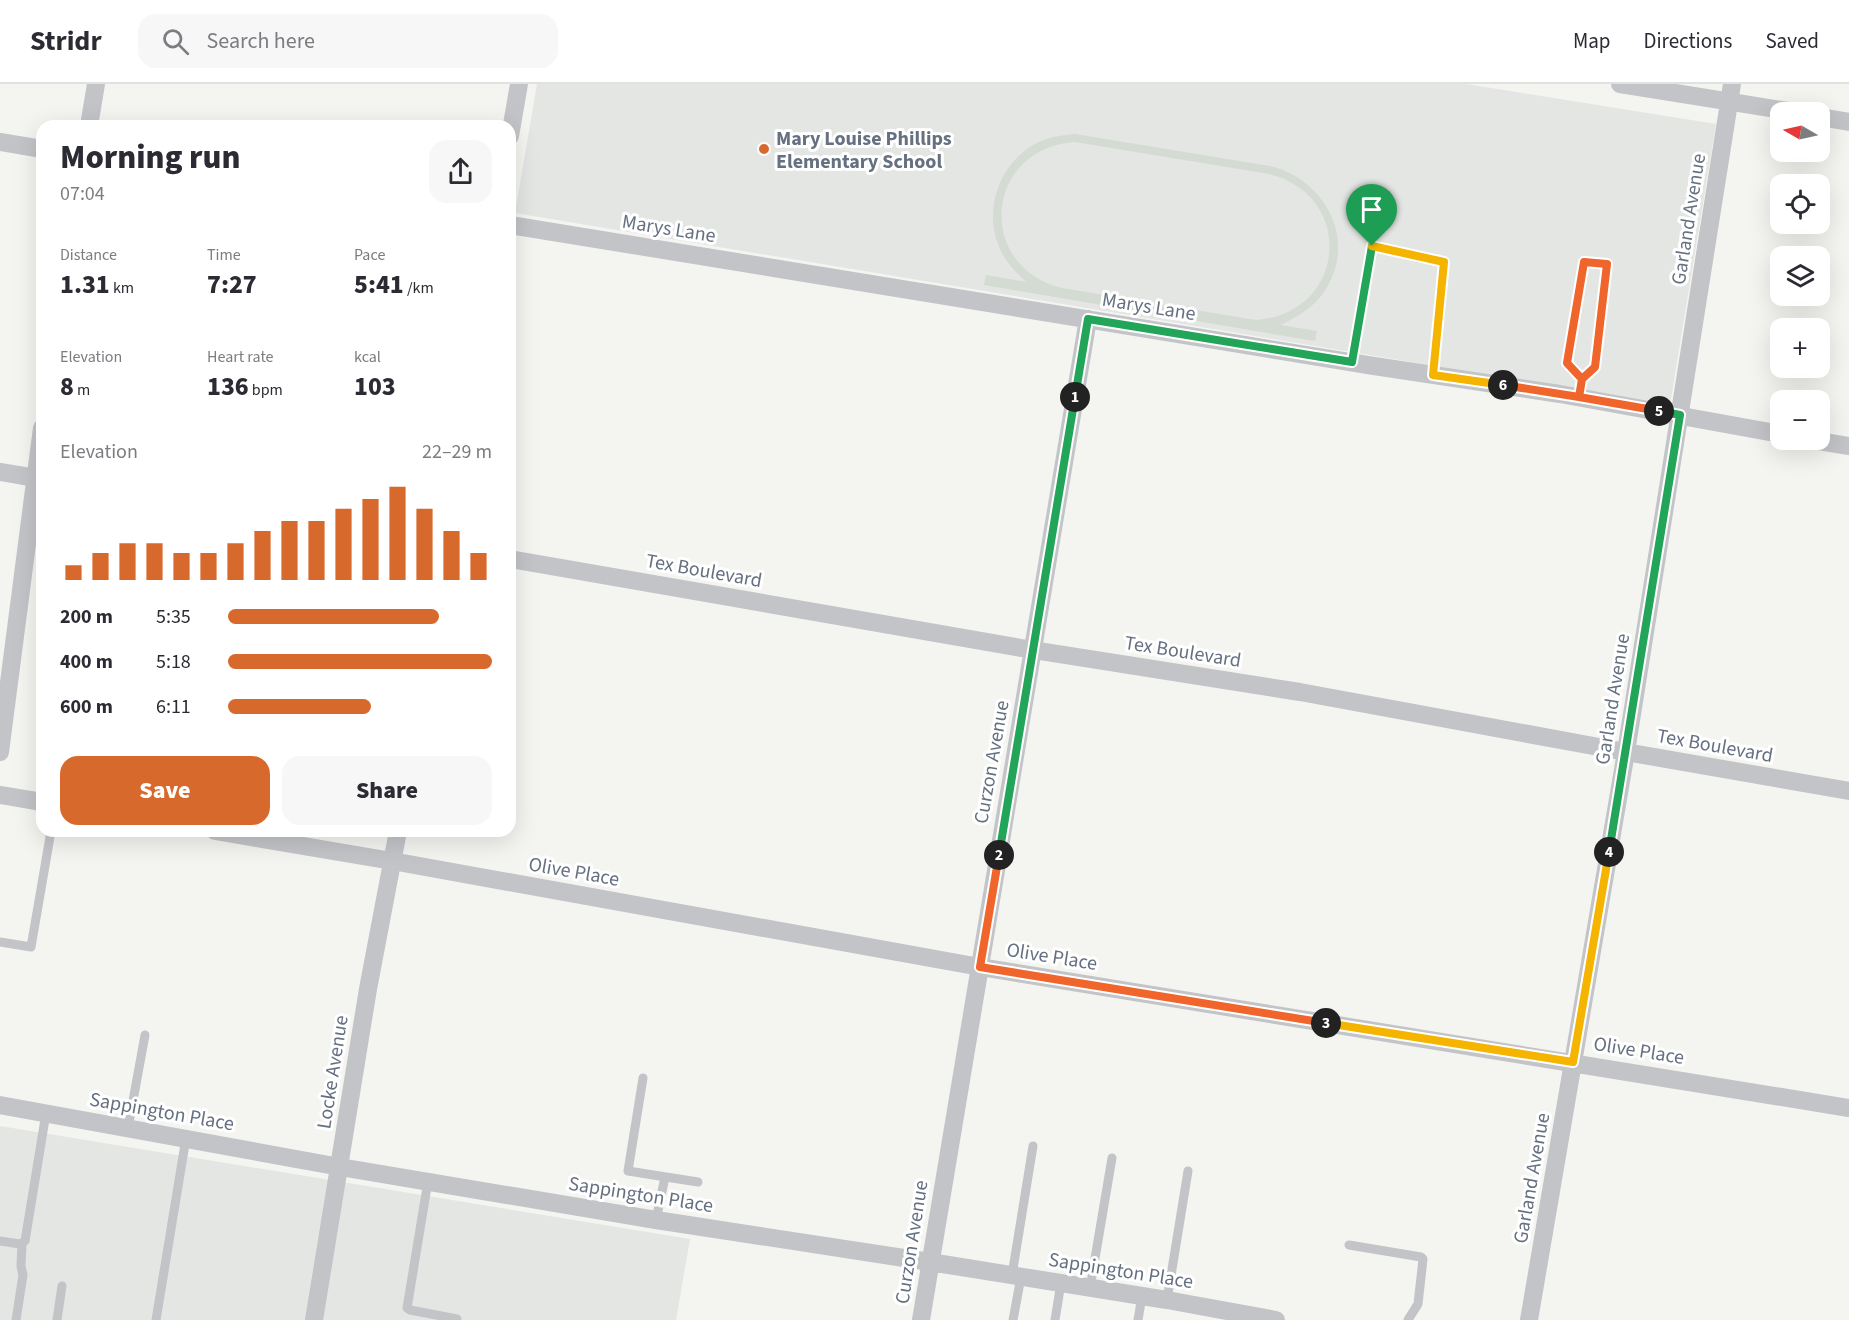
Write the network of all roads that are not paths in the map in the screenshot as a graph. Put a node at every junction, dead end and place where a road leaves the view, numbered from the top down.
1 (96, 84) edge
2 (519, 84) edge
3 (1620, 84) edge
4 (1731, 93) edge
5 (1770, 105) edge
6 (1830, 119) edge
7 (89, 120) edge
8 (513, 120) edge
9 (1849, 122) edge
10 (0, 142) edge
11 (36, 148) edge
12 (516, 226) edge
13 (1088, 319) junction
14 (1352, 362) junction
15 (1433, 375) junction
16 (1580, 388) junction
17 (1680, 415) junction
18 (1770, 432) edge
19 (1830, 443) edge
20 (1849, 446) edge
21 (0, 472) edge
22 (36, 478) edge
23 (36, 499) edge
24 (516, 560) edge
25 (1033, 650) junction
26 (0, 752) edge
27 (1626, 752) junction
28 (1849, 791) edge
29 (0, 795) edge
30 (36, 801) edge
31 (50, 837) edge
32 (250, 837) edge
33 (397, 837) edge
34 (392, 861) junction
35 (0, 942) edge
36 (980, 967) junction
37 (145, 1035) dead end
38 (1573, 1062) junction
39 (643, 1078) dead end
40 (1849, 1108) edge
41 (1, 1109) edge
42 (46, 1113) junction
43 (128, 1128) junction
44 (186, 1138) junction
45 (1034, 1146) dead end
46 (1112, 1158) dead end
47 (340, 1167) junction
48 (1188, 1171) dead end
49 (665, 1177) junction
50 (428, 1180) junction
51 (698, 1182) dead end
52 (656, 1220) junction
53 (0, 1241) edge
54 (22, 1243) junction
55 (1349, 1245) dead end
56 (930, 1262) junction
57 (1016, 1276) junction
58 (1060, 1283) junction
59 (62, 1286) dead end
60 (1090, 1288) junction
61 (1142, 1296) junction
62 (1167, 1300) junction
63 (457, 1319) edge
64 (16, 1320) edge
65 (57, 1320) edge
66 (156, 1320) edge
67 (314, 1320) edge
68 (921, 1320) edge
69 (1013, 1320) edge
70 (1055, 1320) edge
71 (1138, 1320) edge
72 (1276, 1320) edge
73 (1408, 1320) edge
74 (1529, 1320) edge

1 - 7 street
2 - 8 street
3 - 4 street
4 - 5 street
4 - 17 street, Garland Avenue
6 - 9 street
10 - 11 street
12 - 13 street, Marys Lane
13 - 14 street, Marys Lane
13 - 25 street, Curzon Avenue
14 - 15 street, Marys Lane
14 - 15 lane
15 - 16 street, Marys Lane
16 - 16 lane
16 - 17 street, Marys Lane
17 - 18 street, Marys Lane
17 - 27 street, Garland Avenue
19 - 20 street
21 - 22 street
23 - 26 street
24 - 25 street, Tex Boulevard
25 - 27 street, Tex Boulevard
25 - 36 street, Curzon Avenue
27 - 28 street, Tex Boulevard
27 - 38 street, Garland Avenue
29 - 30 street
31 - 35 lane
32 - 34 street, Olive Place
33 - 34 street, Locke Avenue
34 - 36 street, Olive Place
34 - 47 street, Locke Avenue
36 - 38 street, Olive Place
36 - 56 street, Curzon Avenue
37 - 43 lane
38 - 40 street, Olive Place
38 - 74 street, Garland Avenue
39 - 49 lane
41 - 42 street, Sappington Place
42 - 43 street, Sappington Place
42 - 54 lane
43 - 44 street, Sappington Place
44 - 47 street, Sappington Place
44 - 66 lane
45 - 57 lane
46 - 60 lane
47 - 50 street, Sappington Place
47 - 67 street, Locke Avenue
48 - 62 lane
49 - 51 lane
49 - 52 lane
50 - 52 street, Sappington Place
50 - 63 lane
52 - 56 street, Sappington Place
53 - 54 lane
54 - 64 lane
55 - 73 lane
56 - 57 street, Sappington Place
56 - 68 street, Curzon Avenue
57 - 58 street, Sappington Place
57 - 69 lane
58 - 60 street, Sappington Place
58 - 70 lane
59 - 65 lane
60 - 61 street, Sappington Place
61 - 62 street, Sappington Place
61 - 71 lane
62 - 72 street, Sappington Place

